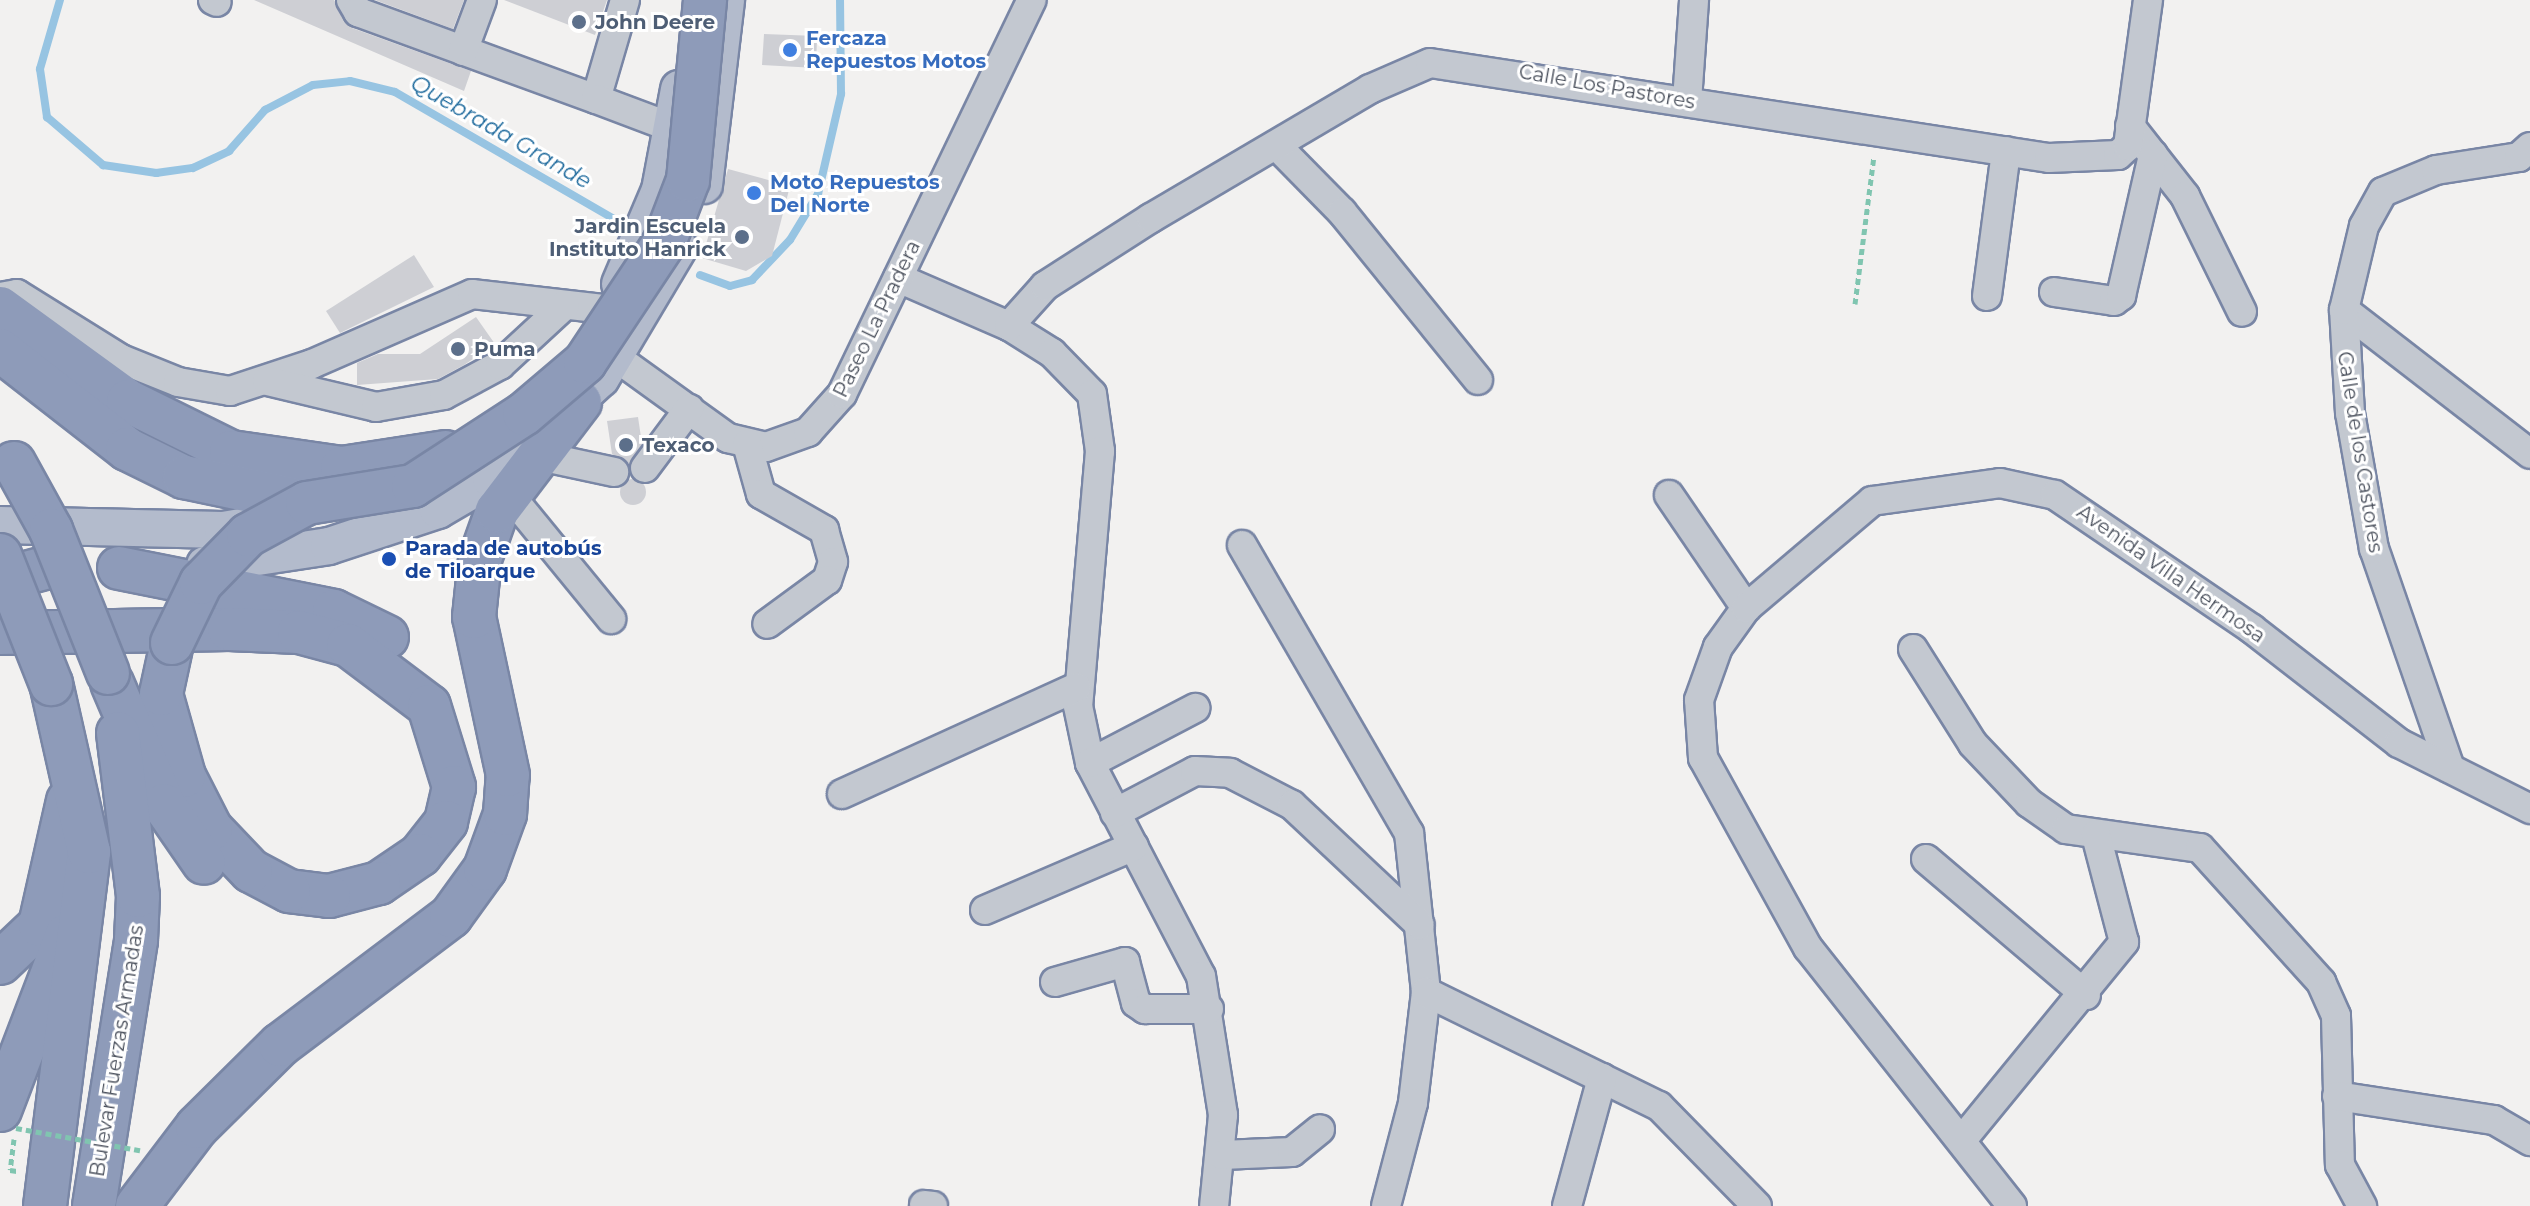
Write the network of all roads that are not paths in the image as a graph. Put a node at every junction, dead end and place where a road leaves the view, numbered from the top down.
1 (351, 0) edge
2 (482, 0) edge
3 (625, 0) edge
4 (689, 0) edge
5 (1032, 0) edge
6 (1694, 0) edge
7 (2148, 0) edge
8 (718, 6) edge
9 (463, 51) junction
10 (596, 99) junction
11 (1687, 101) junction
12 (2130, 126) junction
13 (673, 128) junction
14 (2530, 147) edge
15 (1279, 148) junction
16 (2006, 151) junction
17 (2153, 155) junction
18 (898, 278) junction
19 (2054, 292) dead end
20 (1987, 296) dead end
21 (0, 297) edge
22 (565, 305) junction
23 (0, 308) edge
24 (603, 309) junction
25 (2344, 310) junction
26 (2242, 312) dead end
27 (1009, 326) junction
28 (0, 350) edge
29 (617, 358) junction
30 (1478, 380) dead end
31 (267, 381) junction
32 (580, 402) junction
33 (689, 409) junction
34 (747, 444) junction
35 (446, 452) junction
36 (7, 454) edge
37 (2530, 454) edge
38 (535, 455) junction
39 (645, 468) dead end
40 (614, 472) dead end
41 (508, 493) junction
42 (1669, 495) dead end
43 (307, 503) junction
44 (0, 525) edge
45 (1242, 545) dead end
46 (0, 555) edge
47 (0, 565) edge
48 (52, 566) junction
49 (119, 568) junction
50 (0, 580) edge
51 (1746, 608) junction
52 (611, 619) dead end
53 (767, 624) dead end
54 (0, 633) edge
55 (1913, 649) dead end
56 (110, 678) junction
57 (1077, 687) junction
58 (1195, 708) dead end
59 (69, 745) junction
60 (1090, 763) junction
61 (2450, 768) junction
62 (842, 794) dead end
63 (2530, 809) edge
64 (1115, 813) junction
65 (2096, 835) junction
66 (1134, 846) junction
67 (1926, 859) dead end
68 (88, 886) junction
69 (985, 910) dead end
70 (1420, 925) junction
71 (0, 929) edge
72 (0, 963) edge
73 (1055, 982) dead end
74 (1426, 992) junction
75 (2086, 995) junction
76 (1209, 1009) junction
77 (1602, 1078) junction
78 (2337, 1096) junction
79 (8, 1119) edge
80 (1320, 1129) dead end
81 (1962, 1140) junction
82 (2530, 1141) edge
83 (1222, 1155) junction
84 (45, 1206) edge
85 (94, 1206) edge
86 (137, 1206) edge
87 (1214, 1206) edge
88 (1386, 1206) edge
89 (1567, 1206) edge
90 (1757, 1206) edge
91 (2012, 1206) edge
92 (2362, 1206) edge

1 - 9 street
2 - 9 street
3 - 10 street
4 - 13 main road
5 - 18 street, Paseo La Pradera
6 - 11 street
7 - 12 street, Calle Los Pastores
8 - 29 main road
8 - 43 highway, bridge
9 - 10 street
10 - 13 street
11 - 15 street, Calle Los Pastores
11 - 16 street, Calle Los Pastores
12 - 16 street, Calle Los Pastores
12 - 17 street
13 - 24 main road
14 - 25 street, Calle de los Castores
15 - 27 street, Calle Los Pastores
15 - 30 street
16 - 20 street
17 - 19 street
17 - 26 street
18 - 27 street
18 - 34 street, Paseo La Pradera
21 - 31 street
22 - 24 street
22 - 31 street
22 - 31 street
23 - 35 highway
24 - 35 main road
25 - 37 street
25 - 61 street, Calle de los Castores
27 - 57 street
28 - 43 highway
29 - 32 main road
29 - 33 street
32 - 38 highway
32 - 49 main road
33 - 34 street
33 - 39 street
34 - 53 street
35 - 44 main road
36 - 56 highway, Bulevar Fuerzas Armadas, bridge
38 - 40 street
38 - 41 highway
41 - 52 street
41 - 86 highway
42 - 51 street
43 - 54 highway, bridge
45 - 70 street
46 - 59 highway, bridge
47 - 48 main road
48 - 49 main road
48 - 50 highway
49 - 56 highway
51 - 61 street, Avenida Villa Hermosa
51 - 81 street, Avenida Villa Hermosa
55 - 65 street
56 - 85 highway, Bulevar Fuerzas Armadas
57 - 60 street
57 - 62 street
58 - 60 street
59 - 68 highway
59 - 71 highway
59 - 72 highway
60 - 64 street
61 - 63 street, Avenida Villa Hermosa
64 - 66 street
64 - 70 street
65 - 75 street
65 - 78 street
66 - 69 street
66 - 76 street
67 - 75 street
68 - 79 highway
68 - 84 highway
70 - 74 street
73 - 76 street
74 - 77 street
74 - 88 street
75 - 81 street
76 - 83 street
77 - 89 street
77 - 90 street
78 - 82 street
78 - 92 street
80 - 83 street
81 - 91 street, Avenida Villa Hermosa
83 - 87 street

